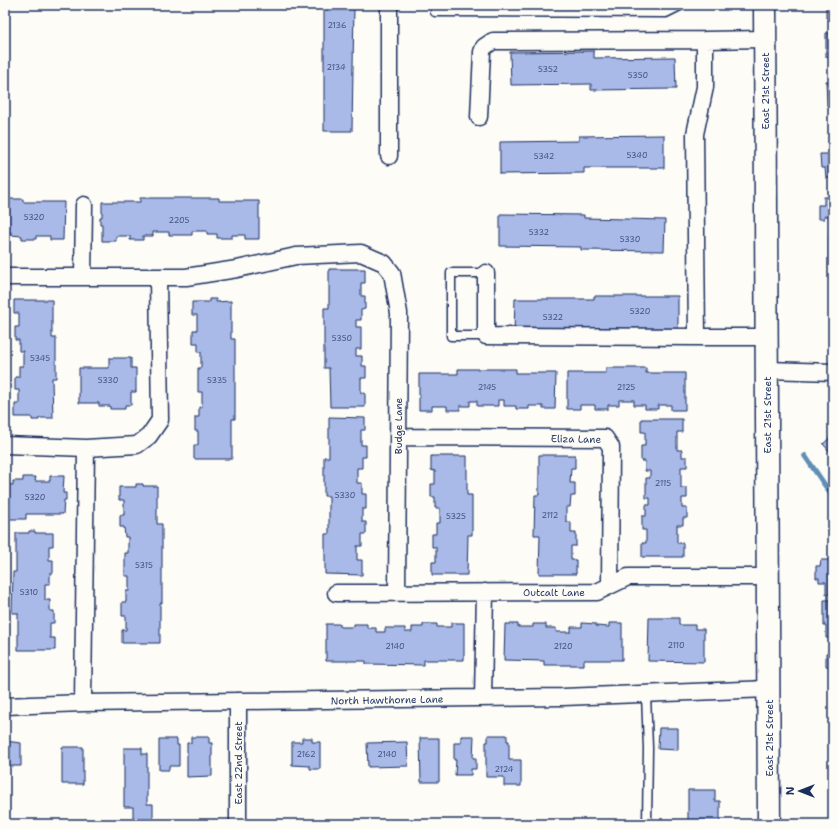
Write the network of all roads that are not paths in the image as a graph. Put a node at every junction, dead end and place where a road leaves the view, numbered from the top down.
1 (389, 5) edge
2 (682, 5) edge
3 (765, 5) edge
4 (551, 9) edge
5 (436, 12) dead end
6 (765, 39) junction
7 (705, 40) junction
8 (479, 117) dead end
9 (389, 156) dead end
10 (84, 205) dead end
11 (486, 273) joint
12 (5, 277) edge
13 (84, 277) junction
14 (158, 277) junction
15 (486, 336) junction
16 (697, 337) junction
17 (767, 337) junction
18 (767, 370) junction
19 (833, 372) edge
20 (398, 437) junction
21 (5, 445) edge
22 (86, 448) junction
23 (768, 577) junction
24 (610, 585) junction
25 (397, 592) junction
26 (485, 592) junction
27 (336, 593) dead end
28 (769, 690) junction
29 (646, 694) junction
30 (483, 698) junction
31 (238, 701) junction
32 (83, 703) junction
33 (5, 706) edge
34 (238, 824) edge
35 (647, 824) edge
36 (769, 824) edge

1 - 9 street
2 - 4 lane
3 - 6 main road, East 21st Street
4 - 5 lane
6 - 7 street
6 - 17 main road, East 21st Street
7 - 8 street
7 - 16 street
10 - 13 street
11 - 15 street
11 - 15 lane
12 - 13 street
13 - 14 street
14 - 20 street, Budge Lane
14 - 22 street
15 - 16 street
16 - 17 street
17 - 18 main road, East 21st Street
18 - 19 street
18 - 23 main road, East 21st Street
20 - 24 street, Eliza Lane
20 - 25 street, Budge Lane
21 - 22 street
22 - 32 street
23 - 24 street, Outcalt Lane
23 - 28 main road, East 21st Street
24 - 26 street, Outcalt Lane
25 - 26 street, Outcalt Lane
25 - 27 street, Outcalt Lane
26 - 30 street
28 - 29 street, North Hawthorne Lane
28 - 36 main road, East 21st Street
29 - 30 street, North Hawthorne Lane
29 - 35 lane
30 - 31 street, North Hawthorne Lane
31 - 32 street, North Hawthorne Lane
31 - 34 street, East 22nd Street
32 - 33 street, North Hawthorne Lane

